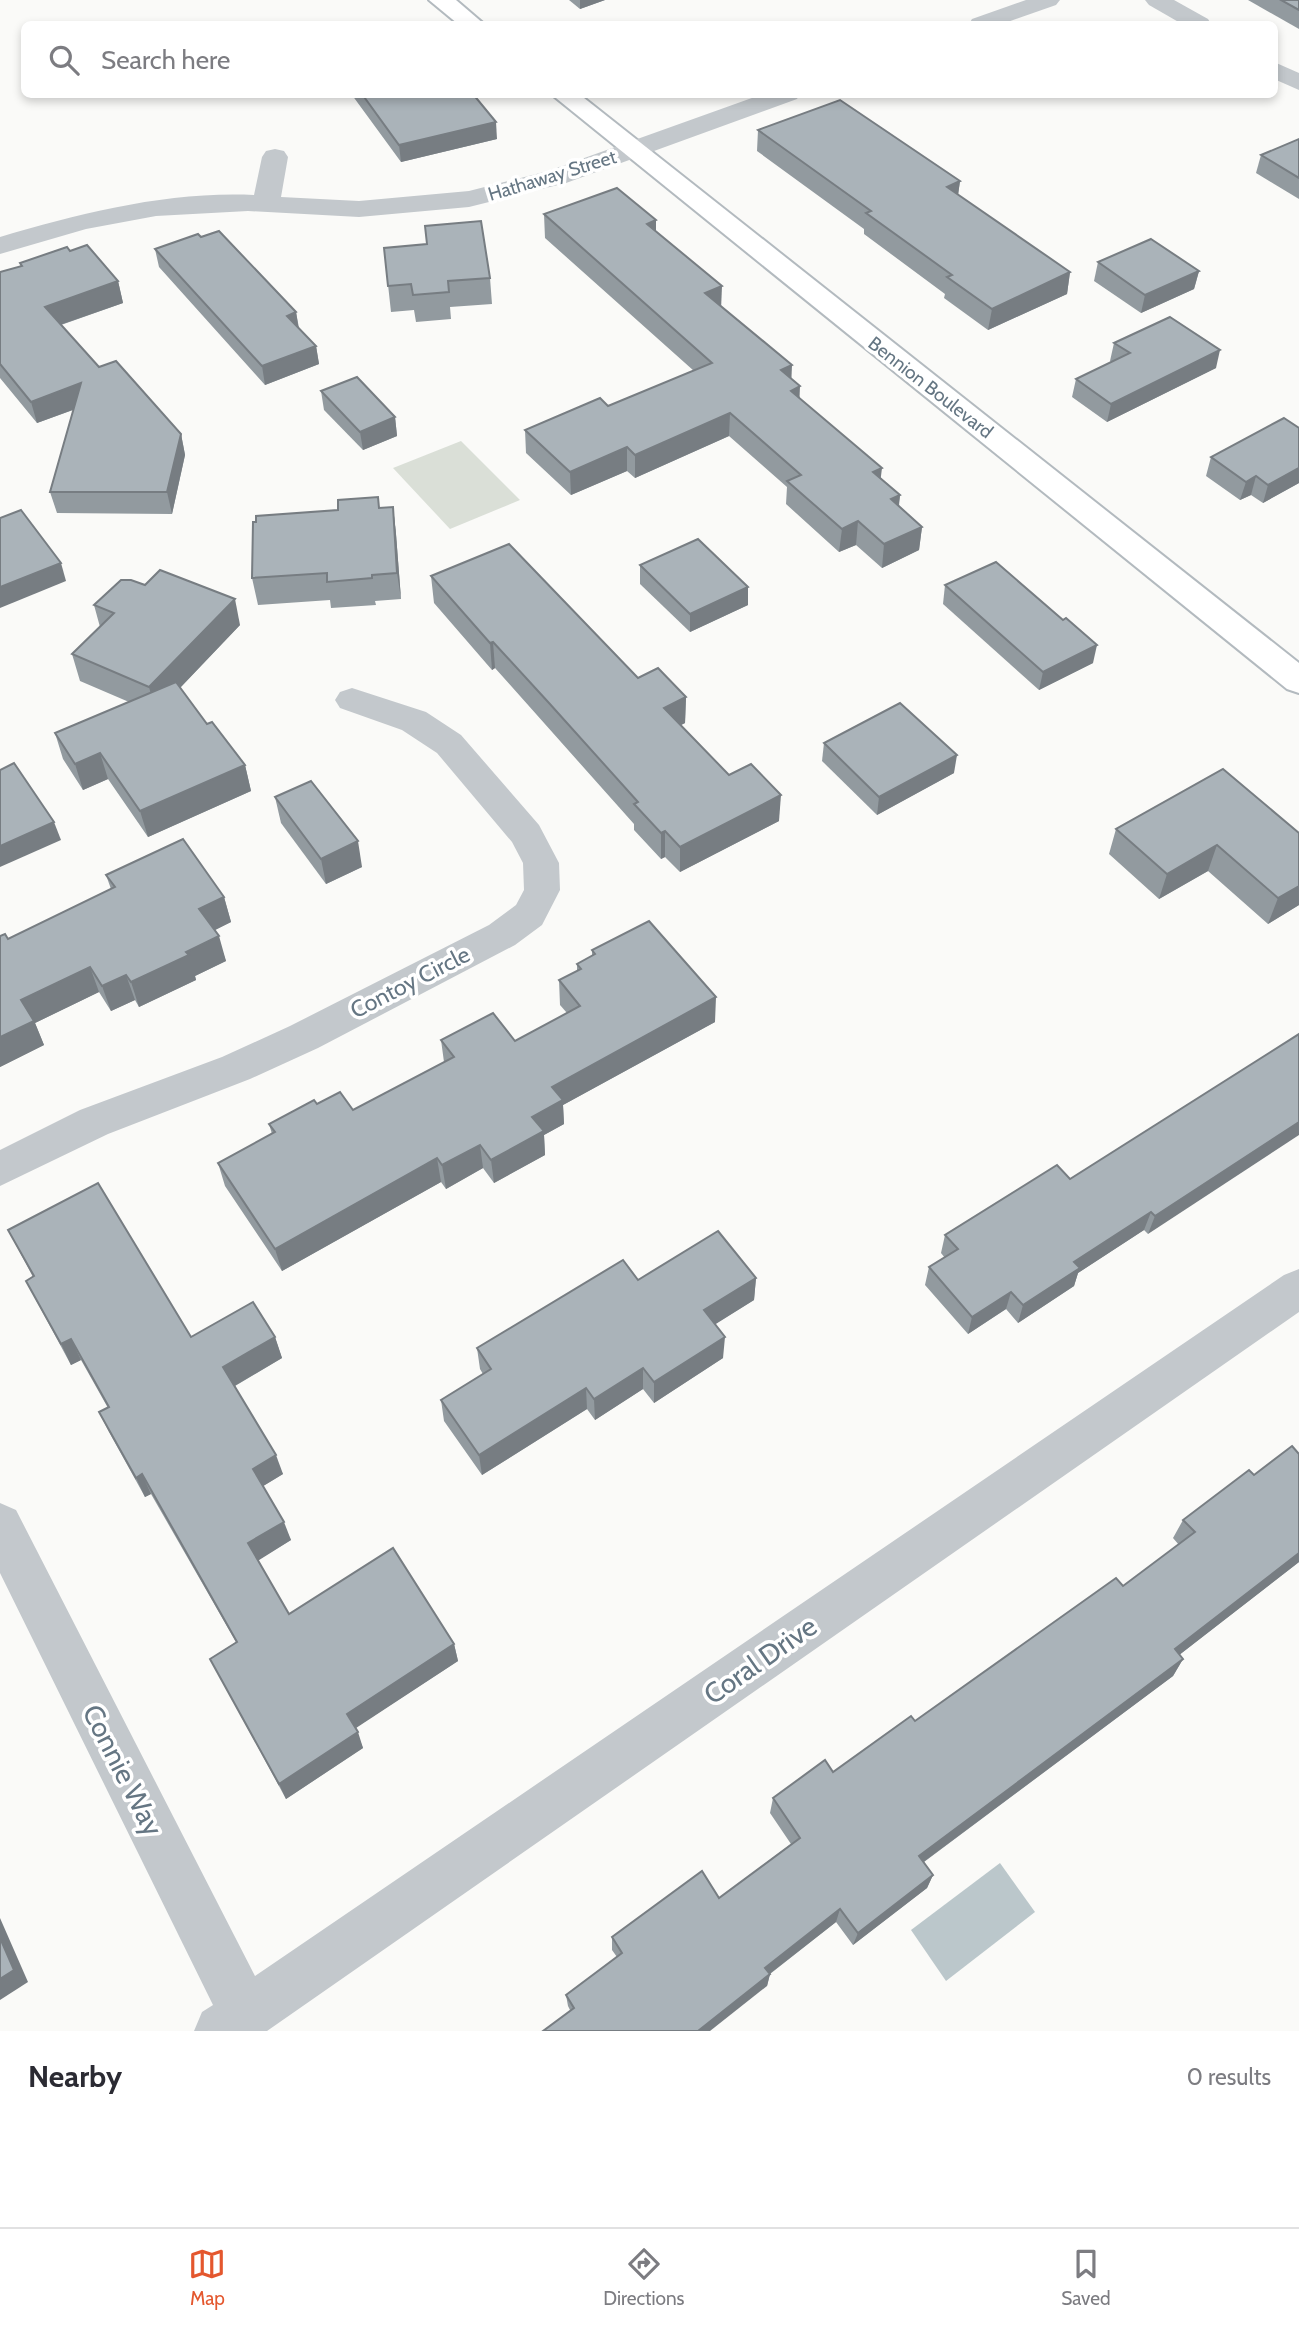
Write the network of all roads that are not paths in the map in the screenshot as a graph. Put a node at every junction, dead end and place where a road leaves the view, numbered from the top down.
1 (441, 0) edge
2 (1048, 0) edge
3 (1157, 0) edge
4 (468, 21) edge
5 (989, 21) edge
6 (1194, 21) edge
7 (1278, 71) edge
8 (1299, 83) edge
9 (568, 98) edge
10 (777, 98) edge
11 (634, 150) junction
12 (275, 156) dead end
13 (266, 204) junction
14 (0, 246) edge
15 (1299, 681) edge
16 (352, 700) dead end
17 (0, 1169) edge
18 (1299, 1288) edge
19 (0, 1525) edge
20 (233, 2023) edge

1 - 4 street
2 - 5 street
3 - 6 street
7 - 8 street
9 - 11 street, Bennion Boulevard
10 - 11 street, Hathaway Street
11 - 13 street, Hathaway Street
11 - 15 street, Bennion Boulevard
12 - 13 street
13 - 14 street, Hathaway Street
16 - 17 street, Contoy Circle
18 - 20 street, Coral Drive
19 - 20 street, Connie Way

